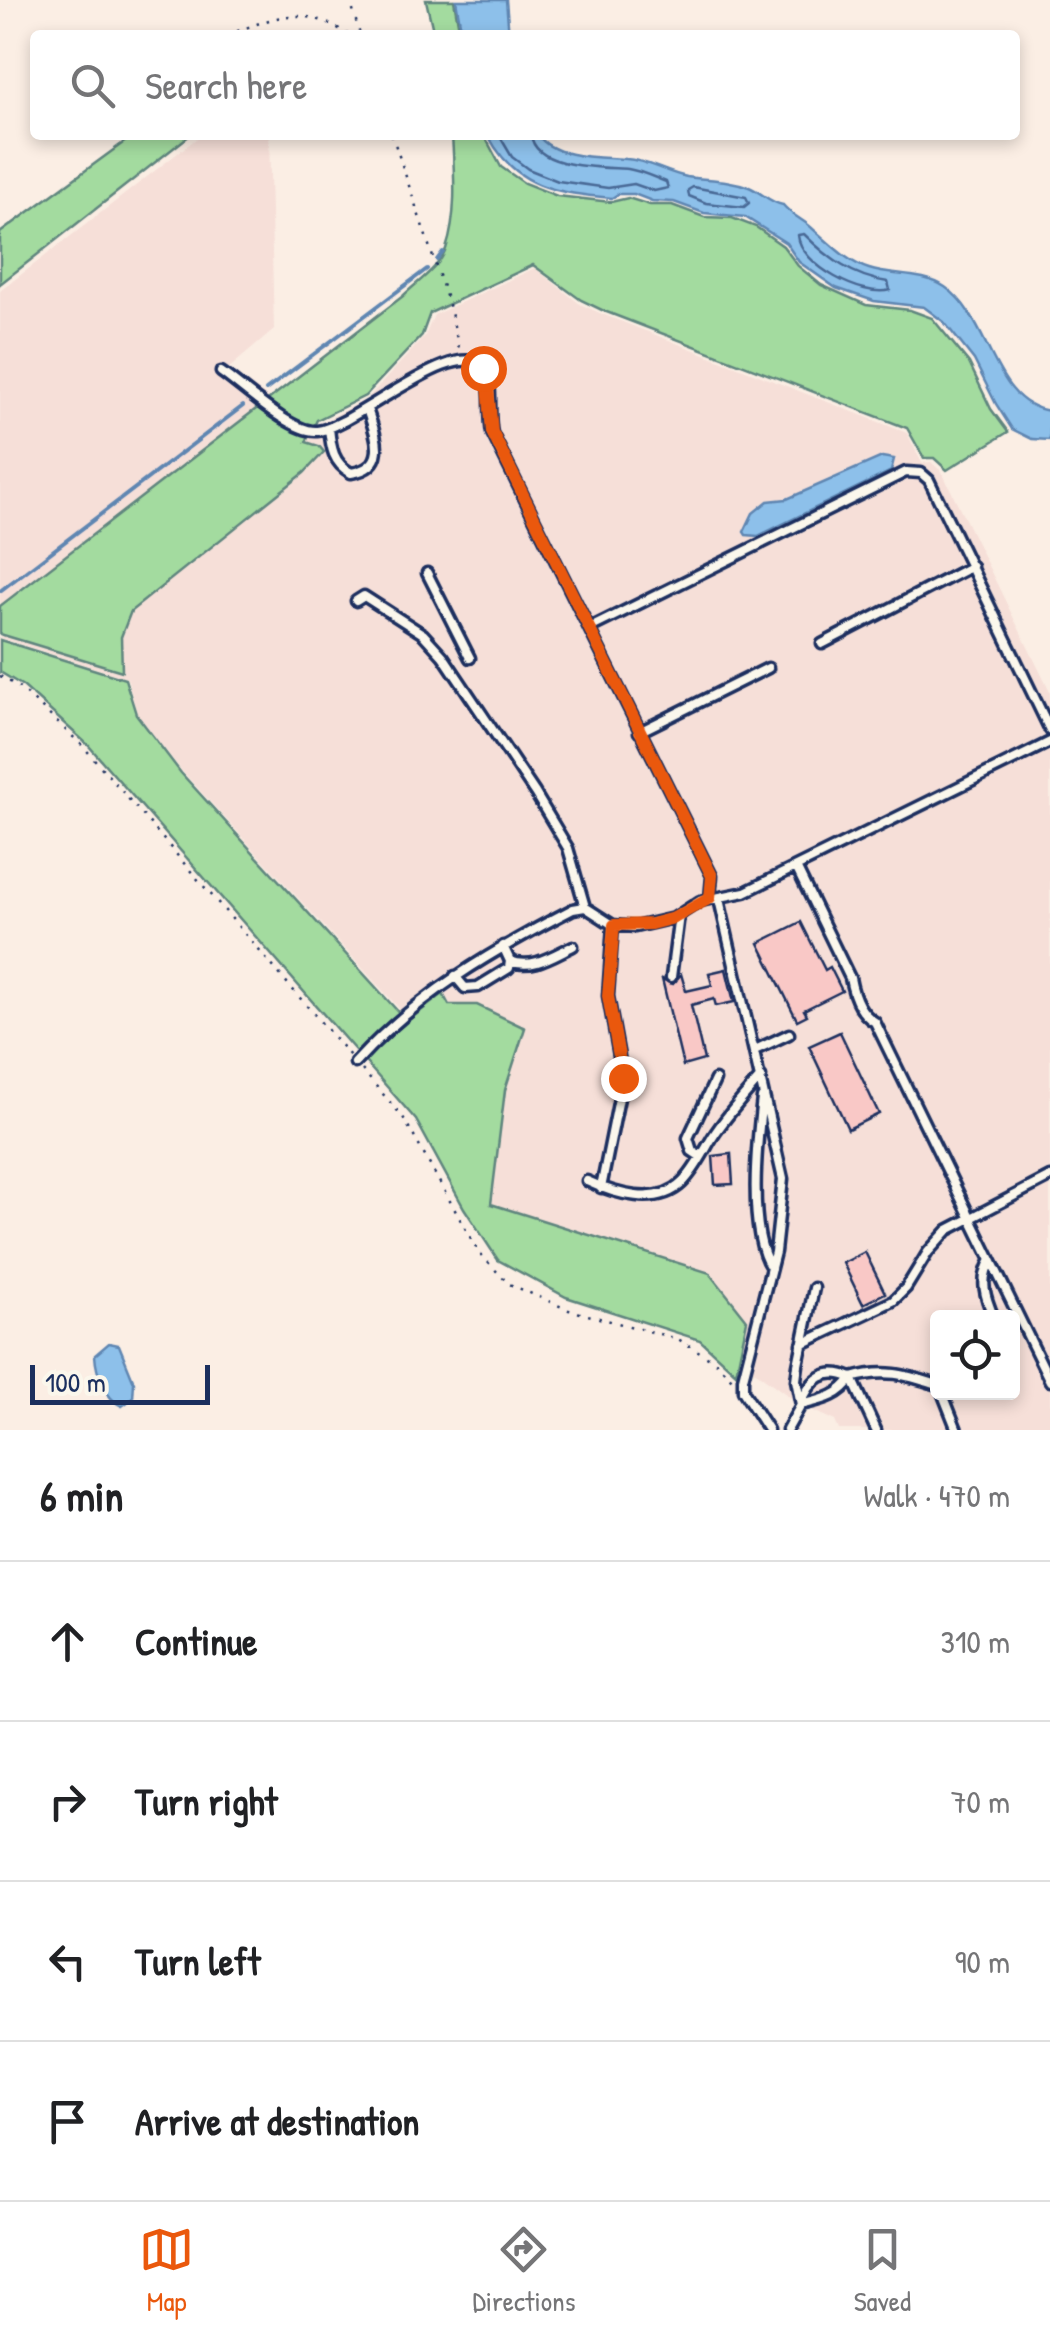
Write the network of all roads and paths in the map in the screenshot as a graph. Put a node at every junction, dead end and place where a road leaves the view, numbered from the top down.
1 (350, 0) edge
2 (240, 30) edge
3 (337, 30) edge
4 (359, 30) edge
5 (394, 140) edge
6 (461, 360) junction
7 (221, 372) dead end
8 (367, 408) junction
9 (329, 428) junction
10 (972, 566) junction
11 (427, 573) dead end
12 (356, 602) dead end
13 (590, 628) junction
14 (460, 637) junction
15 (822, 644) dead end
16 (438, 650) junction
17 (470, 658) dead end
18 (768, 668) dead end
19 (1050, 730) edge
20 (640, 732) junction
21 (1050, 742) edge
22 (796, 867) junction
23 (714, 899) junction
24 (586, 907) junction
25 (680, 915) junction
26 (614, 925) junction
27 (503, 946) junction
28 (573, 946) dead end
29 (510, 962) junction
30 (454, 976) junction
31 (671, 977) dead end
32 (789, 1034) dead end
33 (755, 1050) junction
34 (356, 1062) dead end
35 (761, 1077) junction
36 (715, 1080) dead end
37 (762, 1088) junction
38 (701, 1157) junction
39 (1050, 1177) edge
40 (587, 1181) dead end
41 (601, 1188) junction
42 (969, 1216) junction
43 (991, 1260) junction
44 (771, 1268) junction
45 (814, 1288) dead end
46 (991, 1310) edge
47 (802, 1344) junction
48 (852, 1378) junction
49 (930, 1382) edge
50 (1050, 1382) edge
51 (945, 1400) edge
52 (800, 1405) junction
53 (768, 1430) edge
54 (786, 1430) edge
55 (876, 1430) edge
56 (956, 1430) edge

1 - 4 path
2 - 3 path
5 - 6 path
6 - 8 lane
6 - 13 lane
7 - 9 lane
8 - 9 lane
8 - 9 lane
10 - 13 lane
10 - 15 lane
10 - 19 lane
11 - 14 lane
12 - 16 lane
13 - 20 lane
14 - 16 lane
14 - 17 lane
16 - 24 lane
18 - 20 lane
20 - 23 lane
21 - 22 lane
22 - 23 lane
22 - 42 lane
23 - 25 lane
23 - 33 lane
24 - 26 lane
24 - 27 lane
25 - 26 lane
25 - 31 lane
26 - 41 lane
27 - 29 lane
27 - 30 lane
28 - 29 lane
29 - 30 lane
30 - 34 lane
32 - 33 lane
33 - 35 lane
35 - 37 lane
35 - 38 lane
36 - 38 lane
37 - 44 lane
37 - 44 lane
38 - 41 lane
39 - 42 lane
40 - 41 lane
42 - 43 lane
42 - 47 lane
43 - 46 lane
43 - 50 lane
44 - 53 lane
45 - 47 lane
47 - 52 lane
48 - 49 lane
48 - 52 lane
48 - 52 lane
48 - 55 lane
51 - 56 lane
52 - 54 lane

